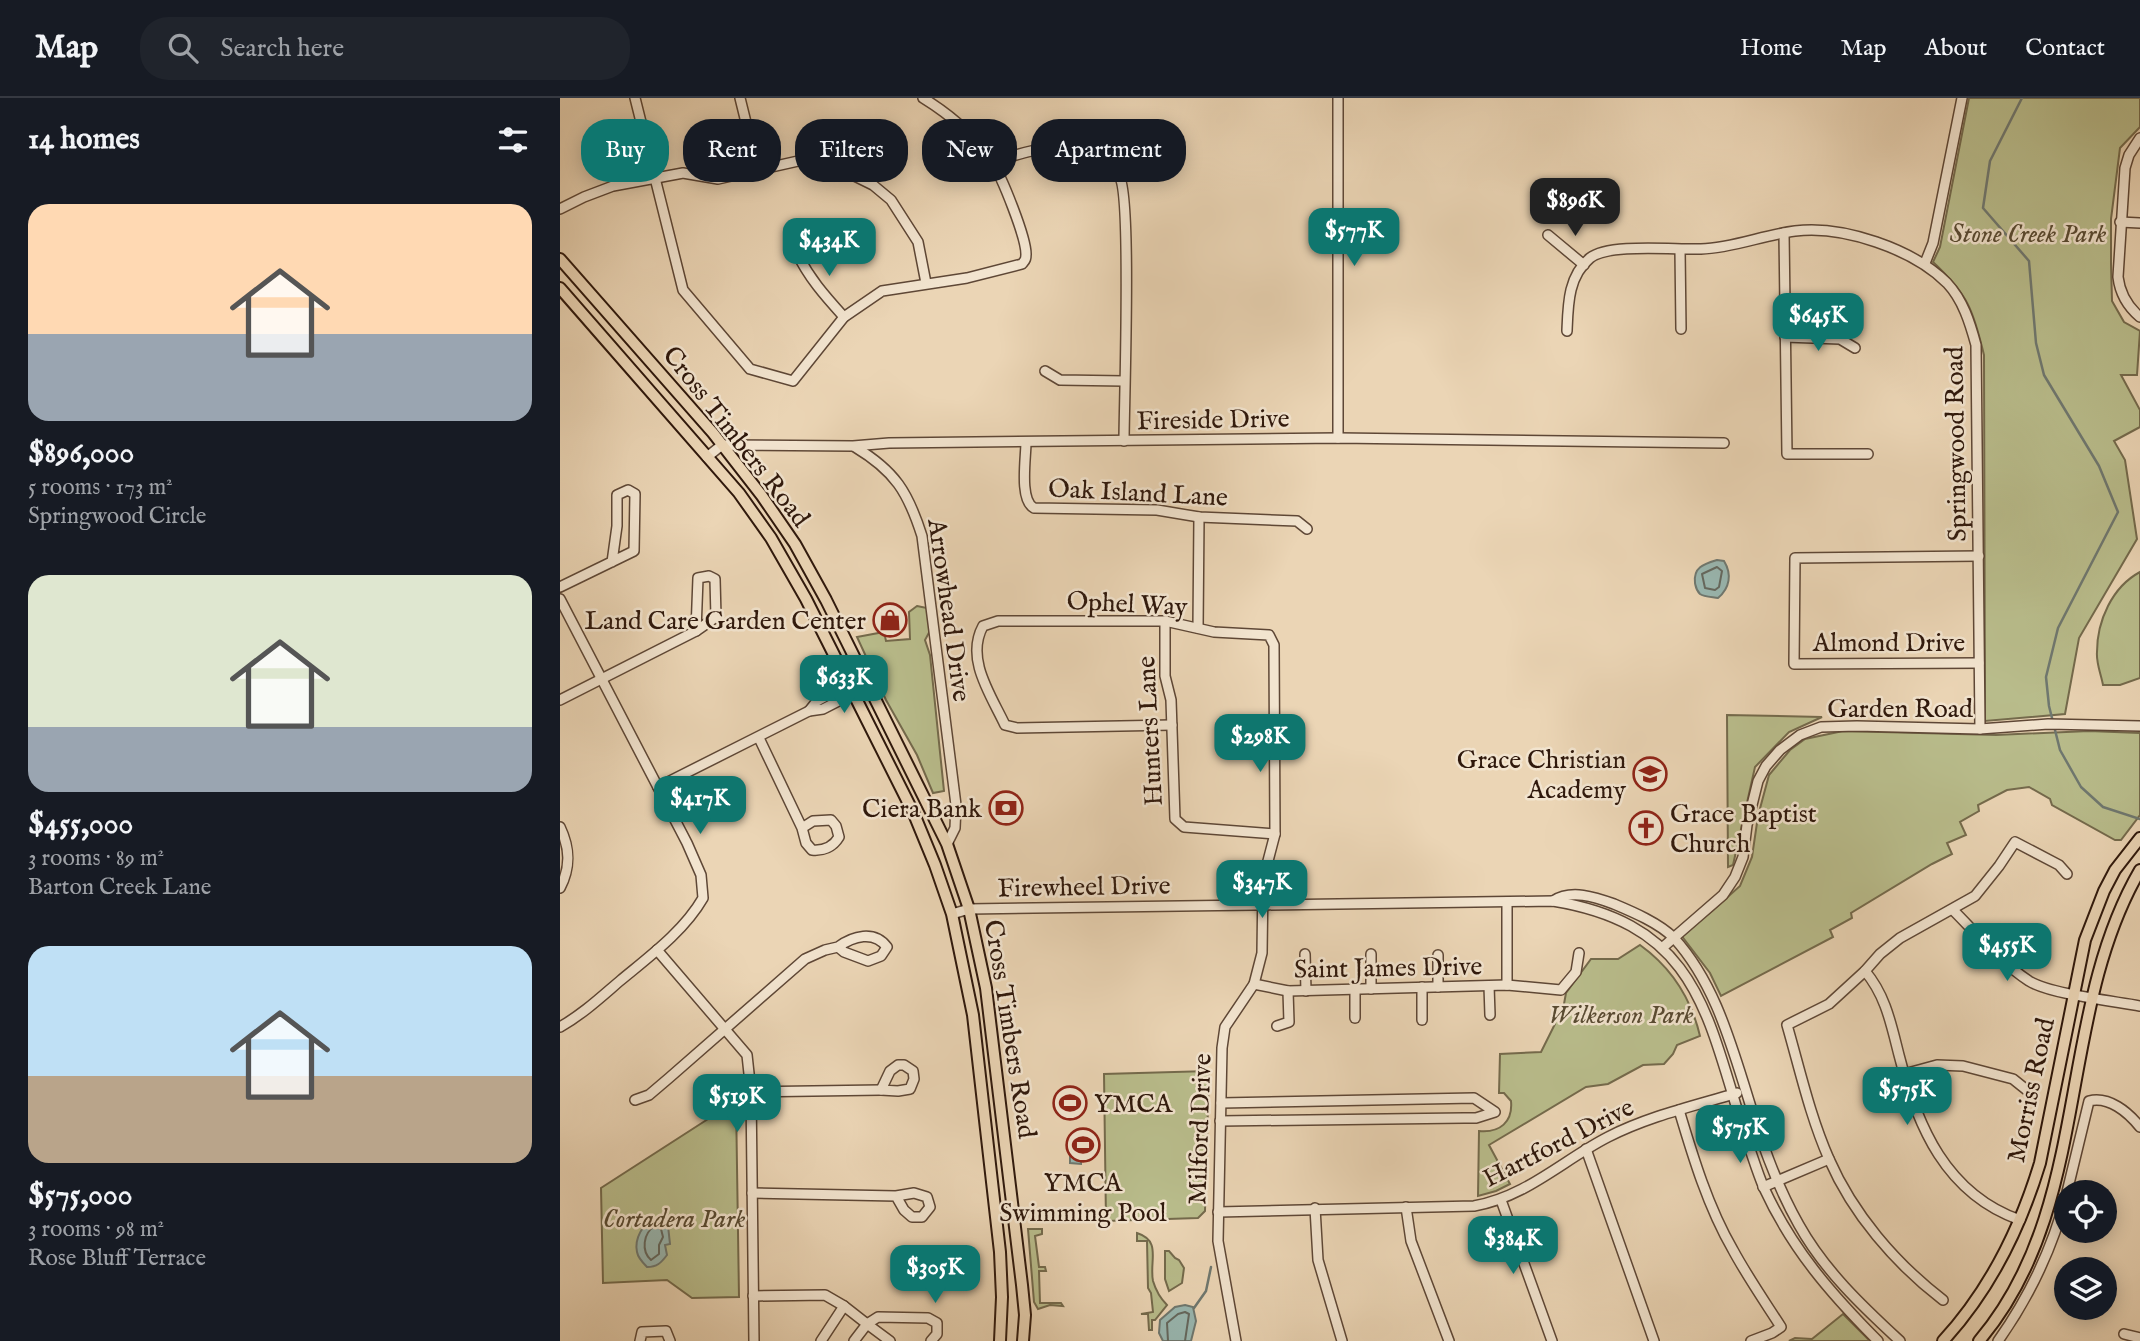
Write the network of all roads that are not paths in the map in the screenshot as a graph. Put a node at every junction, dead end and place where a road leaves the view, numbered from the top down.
1 (635, 98) edge
2 (740, 98) edge
3 (923, 98) edge
4 (1338, 98) edge
5 (1962, 98) edge
6 (640, 119) edge
7 (745, 119) edge
8 (953, 119) edge
9 (2140, 138) edge
10 (1017, 155) edge
11 (781, 165) edge
12 (636, 182) edge
13 (655, 182) edge
14 (1001, 182) edge
15 (560, 209) edge
16 (2120, 222) junction
17 (2140, 223) edge
18 (1784, 233) junction
19 (1548, 235) dead end
20 (1680, 250) junction
21 (796, 251) dead end
22 (560, 259) edge
23 (1925, 263) junction
24 (1584, 265) junction
25 (926, 283) junction
26 (560, 288) edge
27 (844, 317) junction
28 (2140, 317) edge
29 (1681, 328) dead end
30 (1567, 331) dead end
31 (1785, 337) junction
32 (1856, 348) dead end
33 (1045, 371) dead end
34 (1124, 381) junction
35 (1338, 438) junction
36 (1124, 441) junction
37 (1026, 442) junction
38 (1724, 443) dead end
39 (722, 445) junction
40 (853, 446) junction
41 (1868, 454) dead end
42 (707, 457) junction
43 (1199, 517) junction
44 (1307, 529) dead end
45 (1979, 556) junction
46 (612, 562) junction
47 (560, 587) edge
48 (560, 599) edge
49 (1165, 621) junction
50 (1198, 628) junction
51 (696, 631) junction
52 (1269, 635) joint
53 (1979, 663) junction
54 (601, 681) junction
55 (866, 681) junction
56 (851, 689) junction
57 (560, 700) edge
58 (1172, 725) junction
59 (2140, 726) edge
60 (1980, 729) junction
61 (759, 738) junction
62 (658, 787) junction
63 (956, 805) junction
64 (934, 818) junction
65 (560, 827) edge
66 (803, 828) dead end
67 (1275, 834) junction
68 (2140, 838) edge
69 (947, 844) junction
70 (2140, 870) edge
71 (2067, 874) dead end
72 (560, 888) edge
73 (1553, 901) junction
74 (1507, 902) junction
75 (1261, 905) junction
76 (969, 909) junction
77 (1953, 910) junction
78 (951, 914) junction
79 (1672, 937) junction
80 (838, 947) junction
81 (1662, 948) junction
82 (657, 950) junction
83 (1579, 953) dead end
84 (1305, 954) dead end
85 (1371, 954) dead end
86 (1438, 955) dead end
87 (1865, 971) junction
88 (1254, 984) junction
89 (1507, 985) junction
90 (1489, 986) junction
91 (1438, 987) junction
92 (1422, 988) junction
93 (1354, 989) junction
94 (1371, 989) junction
95 (1306, 990) junction
96 (1288, 991) junction
97 (2074, 993) junction
98 (2093, 998) junction
99 (2140, 1006) edge
100 (973, 1015) junction
101 (1490, 1015) dead end
102 (1355, 1018) dead end
103 (1422, 1020) dead end
104 (1277, 1026) dead end
105 (560, 1027) edge
106 (725, 1029) junction
107 (995, 1052) junction
108 (1904, 1074) junction
109 (881, 1090) dead end
110 (1746, 1091) junction
111 (2028, 1091) dead end
112 (751, 1092) junction
113 (1733, 1095) junction
114 (635, 1100) dead end
115 (1355, 1100) junction
116 (1220, 1102) junction
117 (1679, 1110) junction
118 (1356, 1119) junction
119 (1220, 1121) junction
120 (2140, 1127) edge
121 (1586, 1149) junction
122 (1829, 1159) junction
123 (1011, 1179) junction
124 (2070, 1180) edge
125 (1777, 1181) junction
126 (992, 1182) junction
127 (1763, 1186) junction
128 (752, 1193) junction
129 (897, 1196) dead end
130 (1501, 1200) junction
131 (1406, 1207) junction
132 (1315, 1208) junction
133 (1218, 1212) junction
134 (2020, 1220) junction
135 (2054, 1236) edge
136 (753, 1296) junction
137 (1943, 1300) dead end
138 (844, 1306) junction
139 (867, 1324) junction
140 (2124, 1334) dead end
141 (2000, 1338) edge
142 (2140, 1338) edge
143 (640, 1341) edge
144 (670, 1341) edge
145 (754, 1341) edge
146 (821, 1341) edge
147 (854, 1341) edge
148 (890, 1341) edge
149 (931, 1341) edge
150 (1000, 1341) edge
151 (1023, 1341) edge
152 (1236, 1341) edge
153 (1342, 1341) edge
154 (1448, 1341) edge
155 (1552, 1341) edge
156 (1654, 1341) edge
157 (1751, 1341) edge
158 (1878, 1341) edge
159 (1900, 1341) edge
160 (1943, 1341) edge
161 (1979, 1341) edge

1 - 6 street
2 - 7 street
3 - 8 street
4 - 35 street
5 - 23 street
9 - 16 street
10 - 34 street
11 - 25 street
12 - 15 street
13 - 27 street
14 - 25 street
16 - 17 street
16 - 28 street
18 - 20 street, Springwood Road
18 - 23 street, Springwood Road
18 - 31 street
19 - 24 street
20 - 24 street, Springwood Road
20 - 29 street
21 - 27 street
22 - 39 main road, Cross Timbers Road
23 - 45 street, Springwood Road
24 - 30 street
25 - 27 street
26 - 42 main road, Cross Timbers Road
31 - 32 street
31 - 41 street
33 - 34 street
34 - 36 street
35 - 36 street, Fireside Drive
35 - 38 street, Fireside Drive
36 - 37 street, Fireside Drive
37 - 40 street, Fireside Drive
37 - 43 street, Oak Island Lane
39 - 40 street, Fireside Drive
39 - 42 street
39 - 55 main road, Cross Timbers Road
40 - 63 street, Arrowhead Drive
42 - 56 main road, Cross Timbers Road
43 - 44 street, Oak Island Lane
43 - 50 street
45 - 53 street, Springwood Road
45 - 53 street, Almond Drive
46 - 46 street
46 - 47 street
48 - 54 street
49 - 50 street, Ophel Way
49 - 58 street, Hunters Lane
49 - 58 street, Ophel Way
50 - 52 street, Ophel Way
51 - 51 street
51 - 54 street
52 - 67 street, Milford Drive
53 - 60 street, Springwood Road
54 - 57 street
54 - 62 street
55 - 56 street
55 - 64 main road, Cross Timbers Road
56 - 61 street
56 - 78 main road, Cross Timbers Road
58 - 67 street, Hunters Lane
59 - 60 street, Garden Road
60 - 79 street, Garden Road
61 - 62 street
61 - 66 street
62 - 82 street
63 - 64 street
63 - 69 street, Arrowhead Drive
64 - 69 main road, Cross Timbers Road
65 - 72 street
67 - 75 street, Milford Drive
68 - 97 main road, Morriss Road
69 - 76 main road, Cross Timbers Road
70 - 98 main road, Morriss Road
71 - 77 street
73 - 74 street, Firewheel Drive
73 - 79 street, Firewheel Drive
73 - 81 street, Firewheel Drive
74 - 75 street, Firewheel Drive
74 - 89 street
75 - 76 street, Firewheel Drive
75 - 88 street, Milford Drive
76 - 78 street, Firewheel Drive
76 - 107 main road, Cross Timbers Road
77 - 87 street
77 - 97 street
78 - 100 main road, Cross Timbers Road
79 - 81 street, Garden Road
79 - 110 street, Firewheel Drive
80 - 80 street
80 - 106 street
81 - 113 street, Firewheel Drive
82 - 105 street
82 - 106 street
83 - 89 street, Saint James Drive
84 - 95 street
85 - 94 street
86 - 91 street
87 - 108 street
87 - 122 street
88 - 96 street, Saint James Drive
88 - 116 street, Milford Drive
89 - 90 street, Saint James Drive
90 - 91 street, Saint James Drive
90 - 101 street
91 - 92 street, Saint James Drive
92 - 94 street, Saint James Drive
92 - 103 street
93 - 94 street, Saint James Drive
93 - 95 street, Saint James Drive
93 - 102 street
95 - 96 street, Saint James Drive
96 - 104 street
97 - 98 street
97 - 134 main road, Morriss Road
98 - 99 street
98 - 161 main road, Morriss Road
100 - 107 main road
100 - 126 main road, Cross Timbers Road
106 - 112 street
106 - 114 street
107 - 123 main road, Cross Timbers Road
108 - 111 street
108 - 134 street
109 - 112 street
110 - 113 street, Hartford Drive
110 - 125 street, Firewheel Drive
112 - 128 street
113 - 117 street, Hartford Drive
113 - 127 street, Firewheel Drive
115 - 116 street
115 - 118 street
115 - 118 street
116 - 119 street, Milford Drive
117 - 121 street, Hartford Drive
117 - 157 street
118 - 119 street
119 - 133 street, Milford Drive
120 - 124 street
121 - 130 street, Hartford Drive
121 - 156 street
122 - 125 street
122 - 137 street
123 - 126 main road
123 - 151 main road, Cross Timbers Road
125 - 127 street
125 - 159 street, Firewheel Drive
126 - 150 main road, Cross Timbers Road
127 - 158 street, Firewheel Drive
128 - 129 street
128 - 136 street
130 - 131 street, Hartford Drive
130 - 155 street
131 - 132 street, Hartford Drive
131 - 154 street
132 - 133 street, Hartford Drive
132 - 153 street
133 - 152 street, Milford Drive
134 - 160 main road, Morriss Road
135 - 141 street
136 - 138 street
136 - 145 street
138 - 139 street
138 - 146 street
139 - 147 street
139 - 148 street
139 - 149 street
140 - 142 street
143 - 144 street

